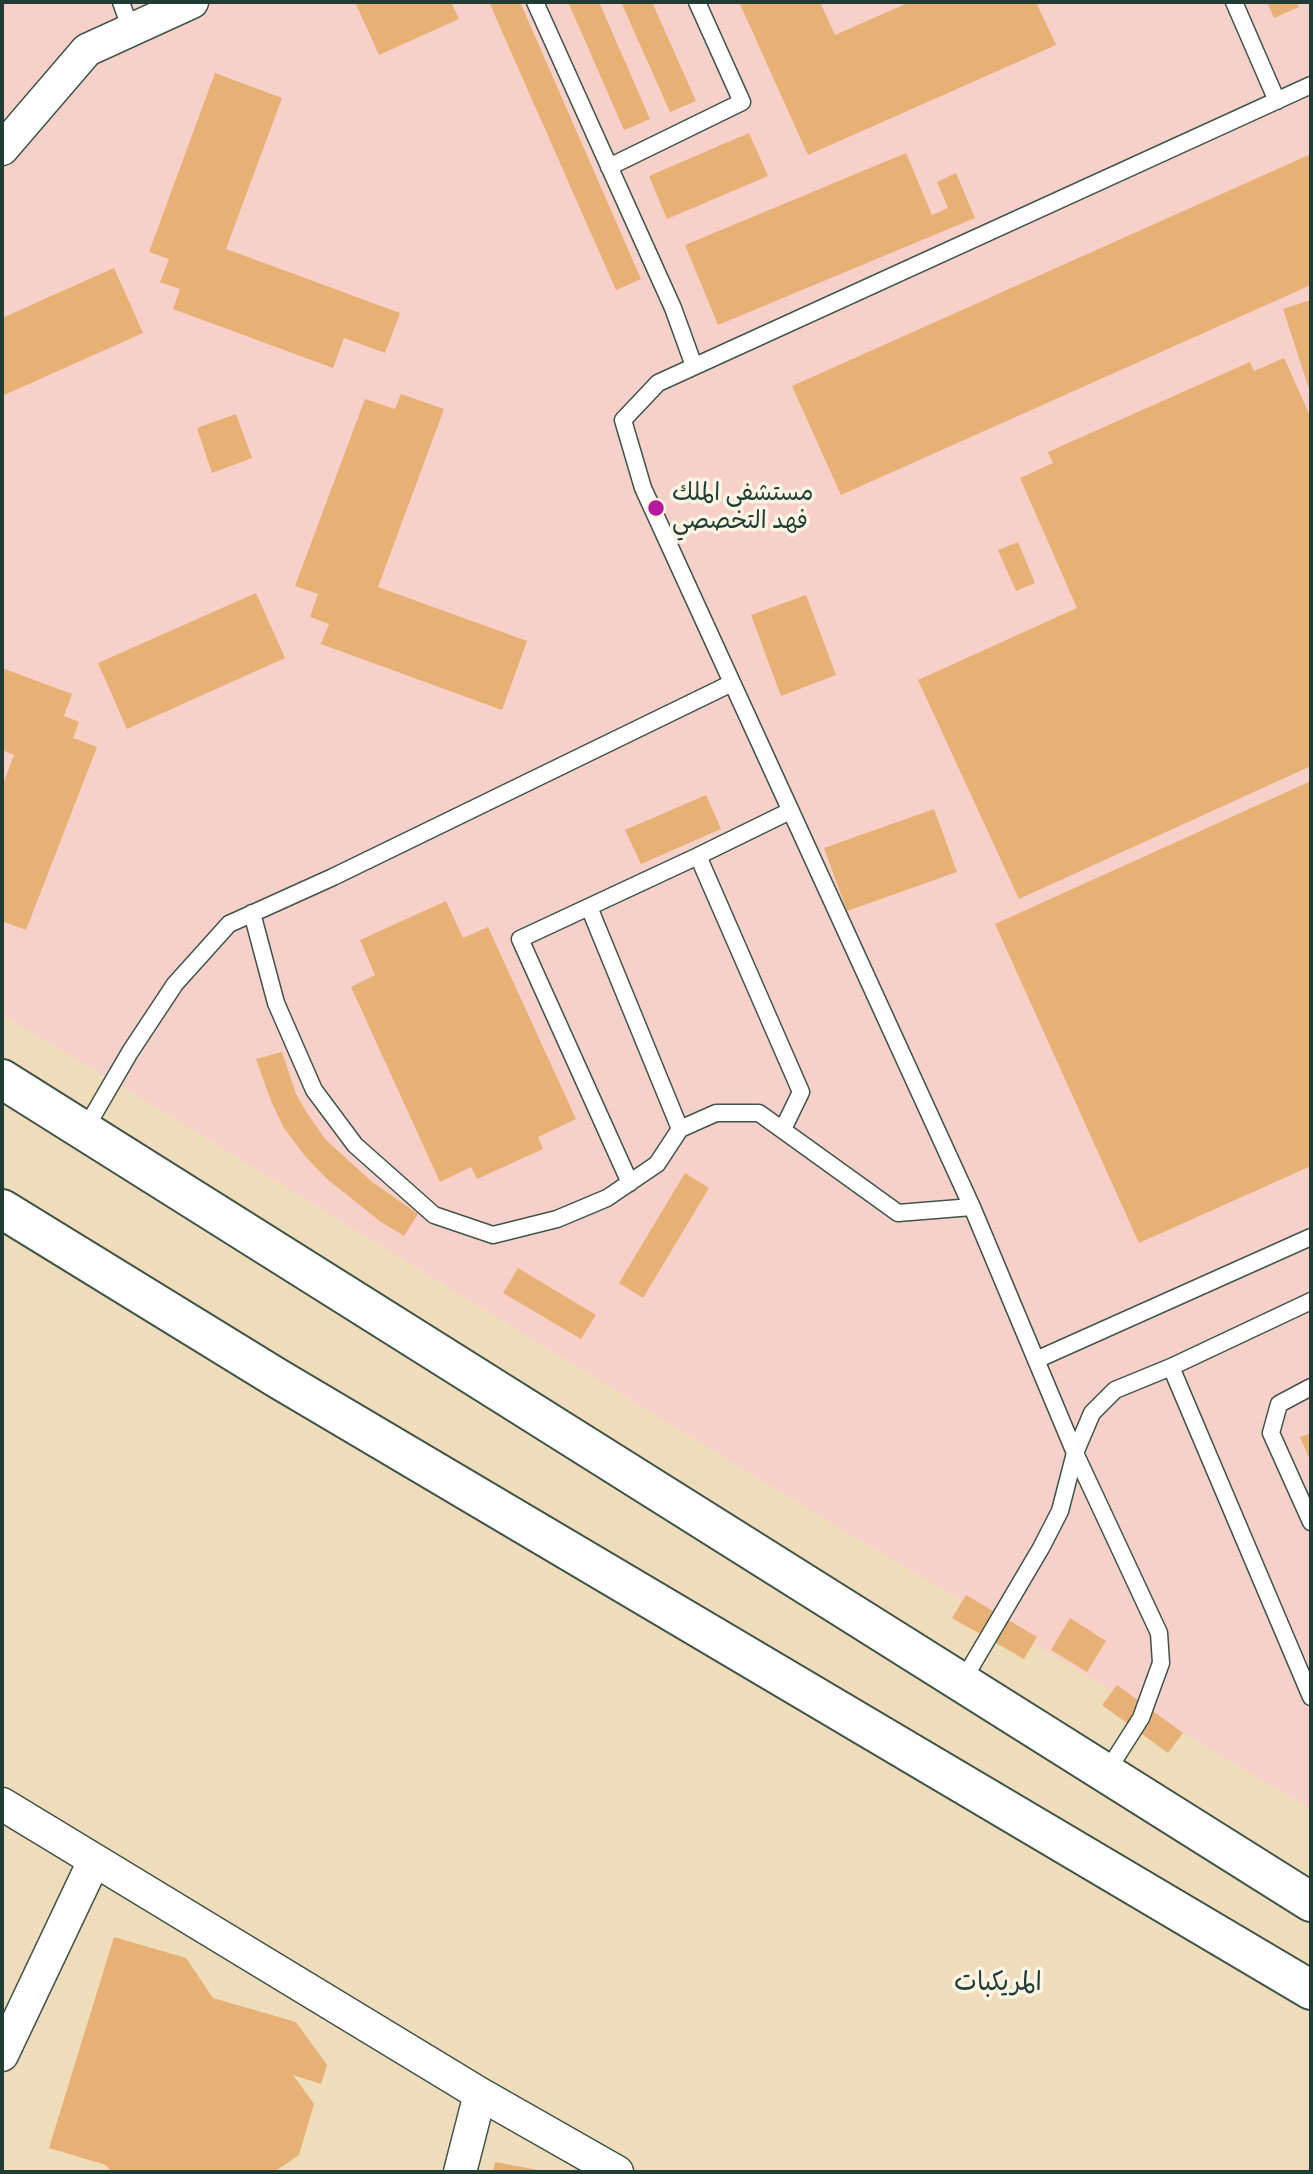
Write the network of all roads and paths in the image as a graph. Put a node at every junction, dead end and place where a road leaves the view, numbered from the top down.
1 (192, 2) edge
2 (535, 2) edge
3 (697, 2) edge
4 (1234, 2) edge
5 (126, 16) edge
6 (1311, 85) edge
7 (1278, 101) junction
8 (2, 149) edge
9 (609, 167) junction
10 (694, 366) junction
11 (732, 683) junction
12 (790, 811) junction
13 (698, 856) junction
14 (589, 907) junction
15 (252, 913) junction
16 (3, 1083) edge
17 (680, 1129) junction
18 (783, 1129) junction
19 (84, 1131) junction
20 (630, 1183) junction
21 (972, 1207) junction
22 (2, 1209) edge
23 (1311, 1237) edge
24 (1311, 1301) edge
25 (1036, 1360) junction
26 (1171, 1367) junction
27 (1311, 1387) edge
28 (1076, 1453) junction
29 (1311, 1522) edge
30 (962, 1682) junction
31 (1311, 1697) edge
32 (1106, 1773) junction
33 (2, 1804) edge
34 (94, 1861) junction
35 (1311, 1902) edge
36 (1305, 1982) edge
37 (2, 2055) edge
38 (480, 2094) junction
39 (460, 2172) edge
40 (617, 2172) edge

1 - 5 street
2 - 9 lane
3 - 9 lane
4 - 7 lane
5 - 8 street
6 - 7 lane
7 - 10 lane
9 - 10 lane
10 - 11 lane
11 - 12 lane
11 - 15 lane
12 - 13 lane
12 - 21 lane
13 - 14 lane
13 - 18 lane
14 - 17 lane
14 - 20 lane
15 - 19 lane
15 - 20 lane
16 - 19 street
17 - 18 lane
17 - 20 lane
18 - 21 lane
19 - 30 street
21 - 25 lane
22 - 36 street
23 - 25 lane
24 - 26 lane
25 - 28 lane
26 - 28 lane
26 - 31 lane
27 - 29 lane
28 - 30 lane
28 - 32 lane
30 - 32 street
32 - 35 street
33 - 34 street
34 - 37 street
34 - 38 street
38 - 39 street
38 - 40 street

